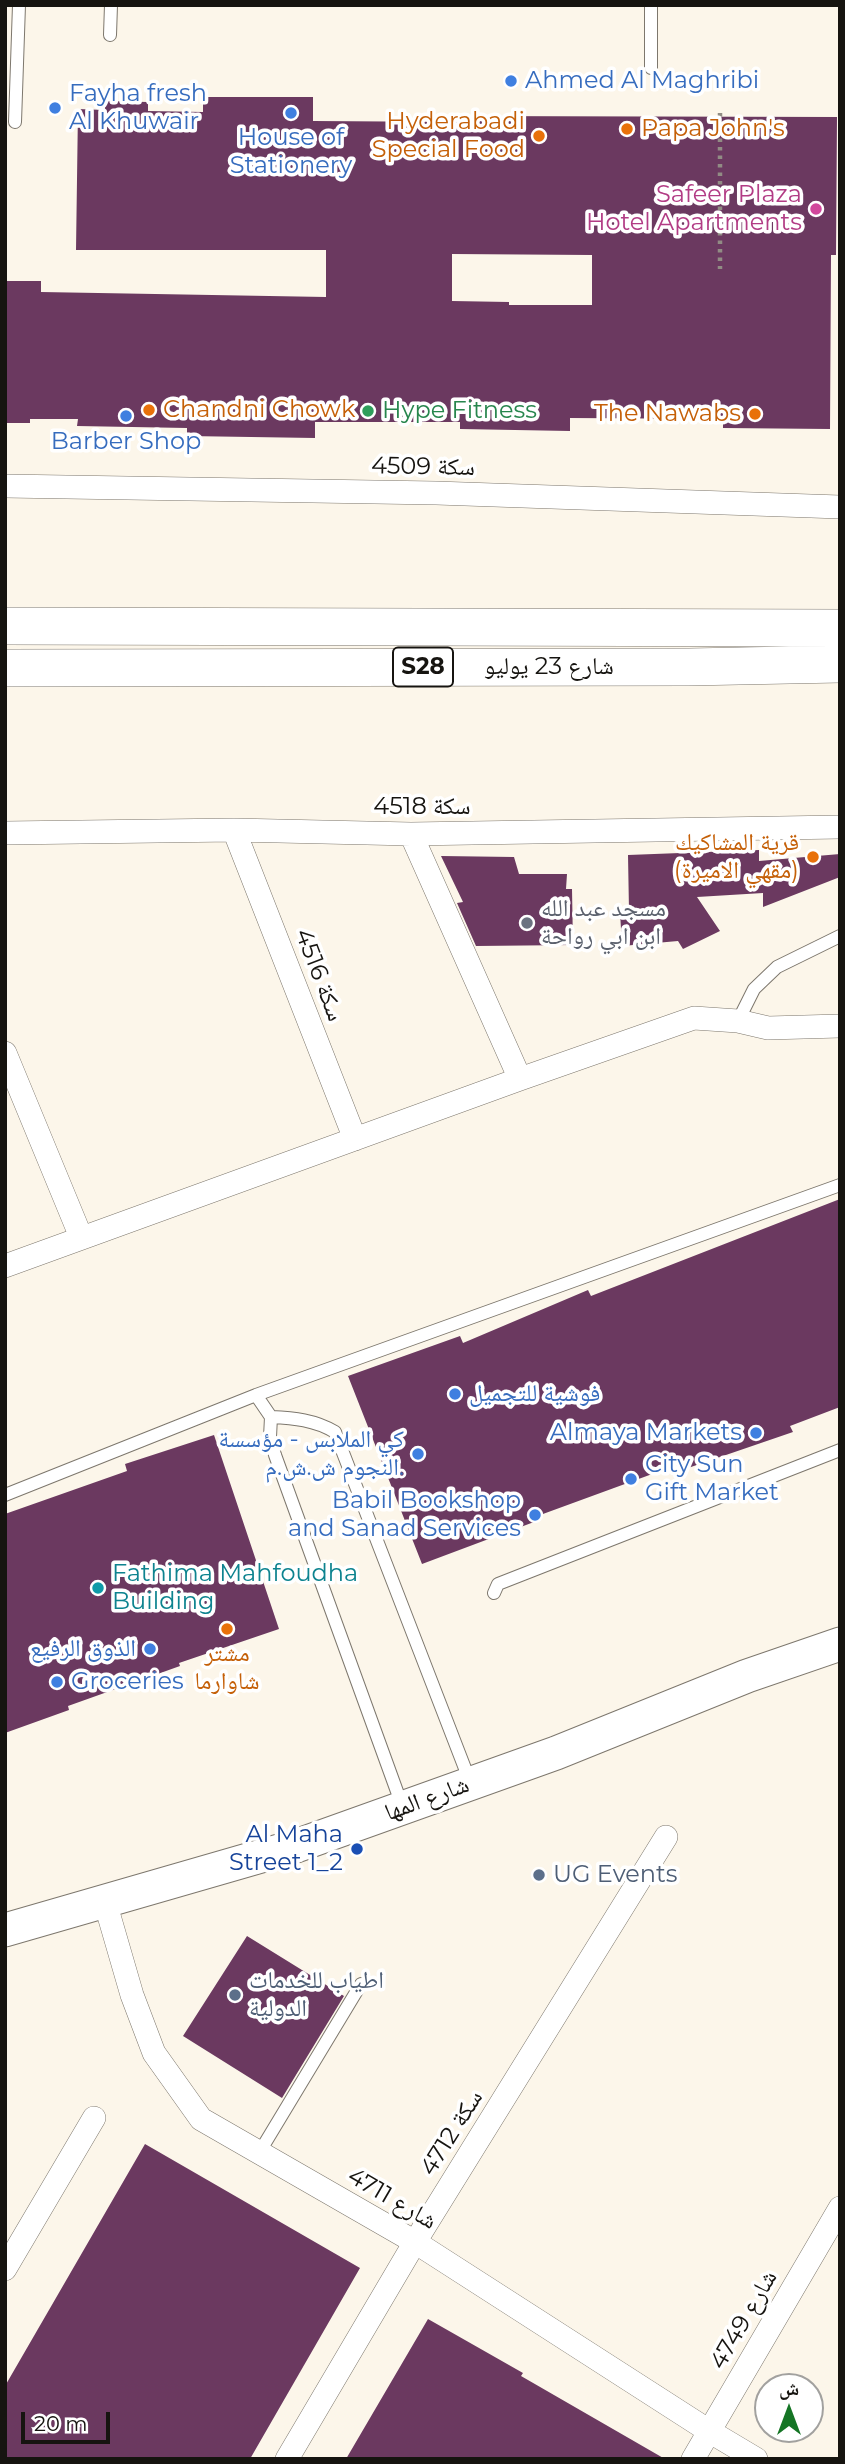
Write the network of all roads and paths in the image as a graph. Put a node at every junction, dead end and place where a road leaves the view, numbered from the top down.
1 (19, 5) edge
2 (111, 5) edge
3 (651, 5) edge
4 (110, 36) dead end
5 (11, 65) edge
6 (651, 68) dead end
7 (720, 113) dead end
8 (15, 121) dead end
9 (720, 269) dead end
10 (5, 486) edge
11 (840, 507) edge
12 (5, 626) edge
13 (840, 628) edge
14 (840, 664) edge
15 (5, 668) edge
16 (840, 827) edge
17 (234, 830) junction
18 (5, 833) edge
19 (411, 834) junction
20 (840, 936) edge
21 (738, 1021) junction
22 (840, 1026) edge
23 (5, 1054) edge
24 (520, 1079) junction
25 (355, 1139) junction
26 (840, 1185) edge
27 (81, 1237) junction
28 (5, 1266) edge
29 (256, 1395) junction
30 (271, 1416) junction
31 (840, 1450) edge
32 (5, 1495) edge
33 (494, 1592) dead end
34 (839, 1649) edge
35 (471, 1784) junction
36 (403, 1808) junction
37 (666, 1837) dead end
38 (105, 1902) junction
39 (5, 1930) edge
40 (361, 1984) dead end
41 (94, 2118) dead end
42 (260, 2152) junction
43 (840, 2208) edge
44 (415, 2242) junction
45 (5, 2269) edge
46 (709, 2431) junction
47 (287, 2459) edge
48 (693, 2459) edge
49 (756, 2459) edge

1 - 5 lane
2 - 4 lane
3 - 6 lane
5 - 8 lane
7 - 9 path
10 - 11 street, سكة 4509
12 - 13 main road, شارع 23 يوليو / S28
14 - 15 main road, شارع 23 يوليو / S28
16 - 19 street, سكة 4518
17 - 18 street, سكة 4518
17 - 19 street, سكة 4518
17 - 25 street, سكة 4516
19 - 24 street
20 - 21 lane
21 - 22 street
21 - 24 street
23 - 27 street
24 - 25 street
25 - 27 street
26 - 29 lane
27 - 28 street
29 - 30 lane
29 - 32 lane
30 - 35 lane
30 - 36 lane
31 - 33 lane
34 - 35 street, شارع المها
35 - 36 street, شارع المها
36 - 38 street, شارع المها
37 - 44 street, سكة 4712
38 - 39 street, شارع المها
38 - 42 street, 4711 شارع
40 - 42 lane
41 - 45 street
42 - 44 street, 4711 شارع
43 - 46 street, 4749 شارع
44 - 46 street, 4711 شارع
44 - 47 street, سكة 4712
46 - 48 street, 4749 شارع
46 - 49 street, 4711 شارع

